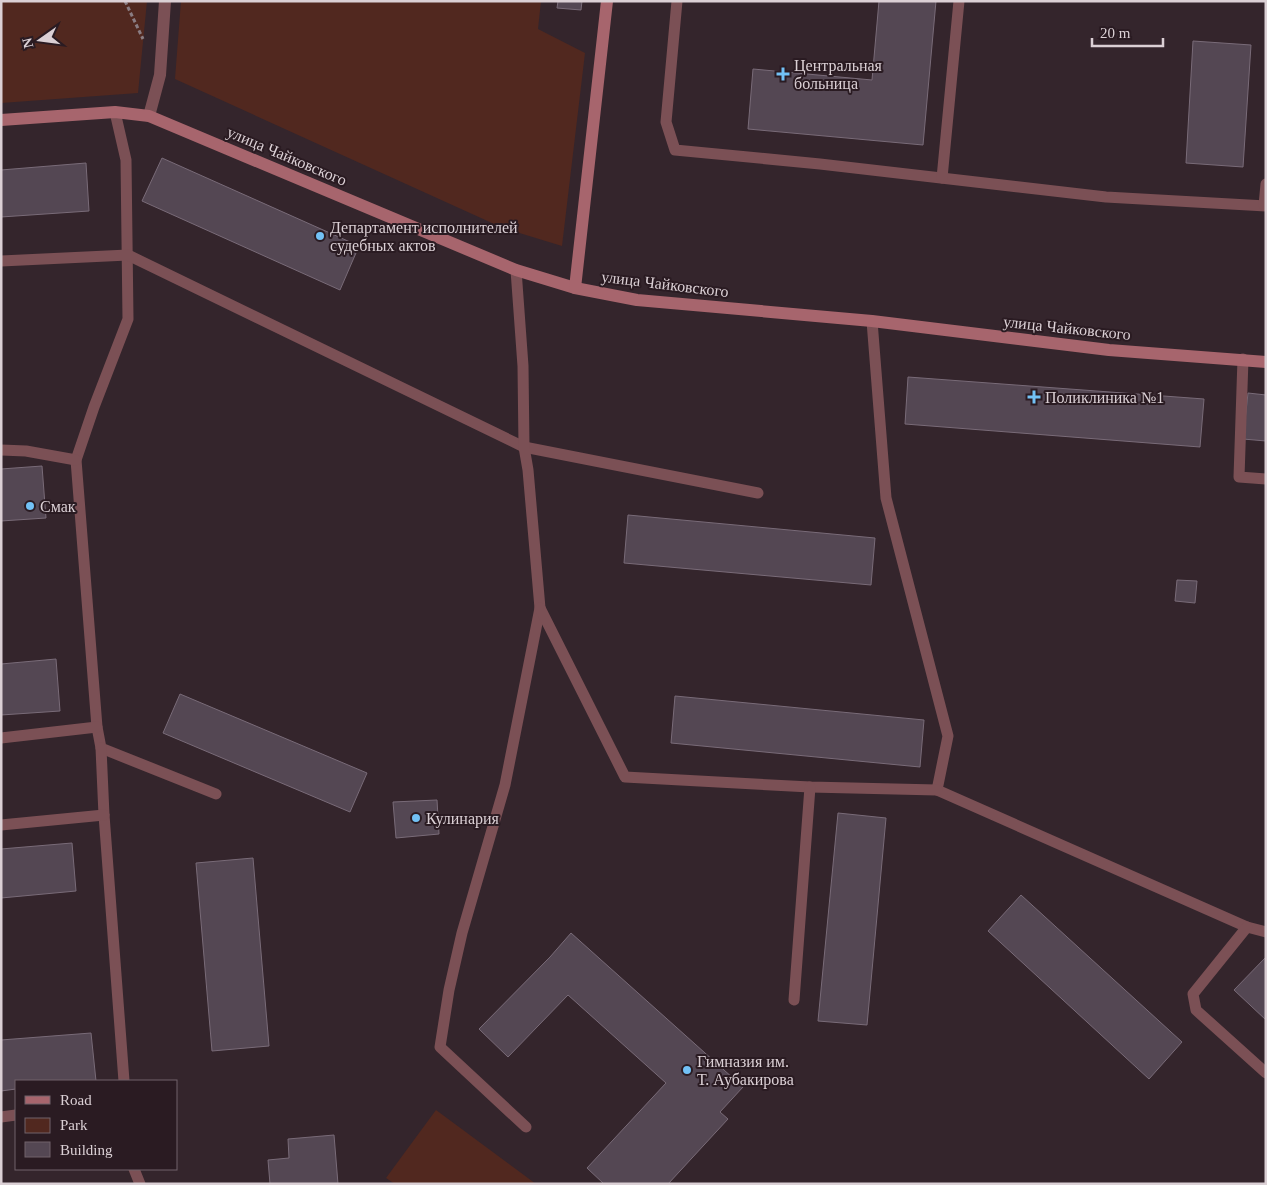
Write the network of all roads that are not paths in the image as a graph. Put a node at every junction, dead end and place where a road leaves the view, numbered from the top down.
1 (165, 1) edge
2 (607, 1) edge
3 (677, 1) edge
4 (959, 1) edge
5 (115, 112) junction
6 (149, 116) junction
7 (1, 120) edge
8 (942, 178) junction
9 (1266, 184) edge
10 (1265, 206) edge
11 (128, 255) junction
12 (1, 261) edge
13 (516, 270) junction
14 (575, 288) junction
15 (872, 321) junction
16 (1244, 359) junction
17 (1266, 362) edge
18 (524, 447) junction
19 (1, 450) edge
20 (76, 460) junction
21 (1266, 479) edge
22 (758, 492) dead end
23 (540, 608) junction
24 (97, 727) junction
25 (1, 738) edge
26 (100, 748) junction
27 (810, 787) junction
28 (937, 790) junction
29 (216, 794) dead end
30 (104, 815) junction
31 (1, 825) edge
32 (1247, 926) junction
33 (1266, 932) edge
34 (794, 1000) dead end
35 (1266, 1073) edge
36 (124, 1080) edge
37 (15, 1116) edge
38 (1, 1117) edge
39 (526, 1126) dead end
40 (134, 1170) edge
41 (140, 1184) edge

1 - 6 street
2 - 14 street
3 - 8 lane
4 - 8 lane
5 - 6 street, улица Чайковского
5 - 7 street, улица Чайковского
5 - 11 lane
6 - 13 street, улица Чайковского
8 - 10 lane
9 - 10 lane
11 - 12 lane
11 - 18 lane
11 - 20 lane
13 - 14 street, улица Чайковского
13 - 18 lane
14 - 15 street, улица Чайковского
15 - 16 street, улица Чайковского
15 - 28 lane
16 - 17 street, улица Чайковского
16 - 21 lane
18 - 22 lane
18 - 23 lane
19 - 20 lane
20 - 24 lane
23 - 27 lane
23 - 39 lane
24 - 25 lane
24 - 26 lane
26 - 29 lane
26 - 30 lane
27 - 28 lane
27 - 34 lane
28 - 32 lane
30 - 31 lane
30 - 36 lane
32 - 33 lane
32 - 35 lane
37 - 38 lane
40 - 41 lane

